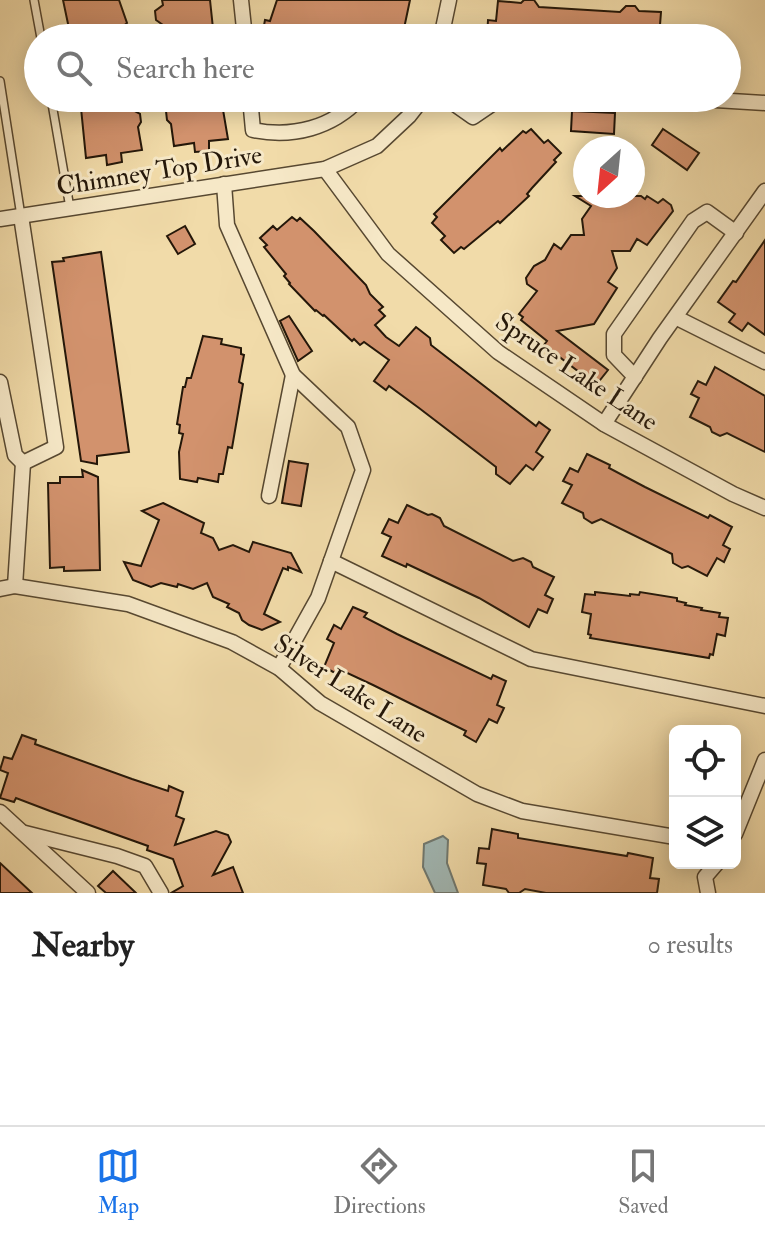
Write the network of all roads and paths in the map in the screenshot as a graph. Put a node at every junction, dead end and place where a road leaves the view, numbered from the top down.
1 (34, 0) edge
2 (241, 0) edge
3 (449, 0) edge
4 (38, 24) edge
5 (244, 24) edge
6 (444, 24) edge
7 (0, 81) edge
8 (741, 102) edge
9 (765, 103) edge
10 (53, 112) edge
11 (251, 112) edge
12 (347, 112) edge
13 (412, 112) edge
14 (325, 169) junction
15 (224, 184) junction
16 (765, 191) edge
17 (70, 208) junction
18 (21, 216) junction
19 (0, 219) edge
20 (736, 233) junction
21 (677, 318) junction
22 (765, 362) edge
23 (293, 375) junction
24 (635, 377) junction
25 (0, 382) edge
26 (604, 424) junction
27 (23, 463) junction
28 (269, 496) dead end
29 (765, 508) edge
30 (331, 561) junction
31 (15, 586) junction
32 (0, 589) edge
33 (279, 668) junction
34 (765, 706) edge
35 (765, 760) edge
36 (0, 812) edge
37 (741, 819) edge
38 (25, 833) junction
39 (669, 836) edge
40 (712, 869) edge
41 (88, 893) edge
42 (161, 893) edge
43 (708, 893) edge

1 - 4 lane
2 - 5 street
3 - 6 street
7 - 18 lane
8 - 9 street
10 - 17 lane
11 - 12 street
13 - 14 street, Chimney Top Drive
14 - 15 street, Chimney Top Drive
14 - 26 street, Spruce Lake Lane
15 - 17 street, Chimney Top Drive
15 - 23 street
16 - 20 street
17 - 18 street, Chimney Top Drive
18 - 19 street, Chimney Top Drive
18 - 27 street
20 - 21 street
20 - 24 street
21 - 22 street
21 - 24 street
23 - 28 street
23 - 30 street
24 - 26 street
25 - 27 street
26 - 29 street, Spruce Lake Lane
27 - 31 street
30 - 33 street
30 - 34 street
31 - 32 street, Silver Lake Lane
31 - 33 street, Silver Lake Lane
33 - 39 street, Silver Lake Lane
35 - 37 street
36 - 38 street
38 - 41 street
38 - 42 street
40 - 43 street

